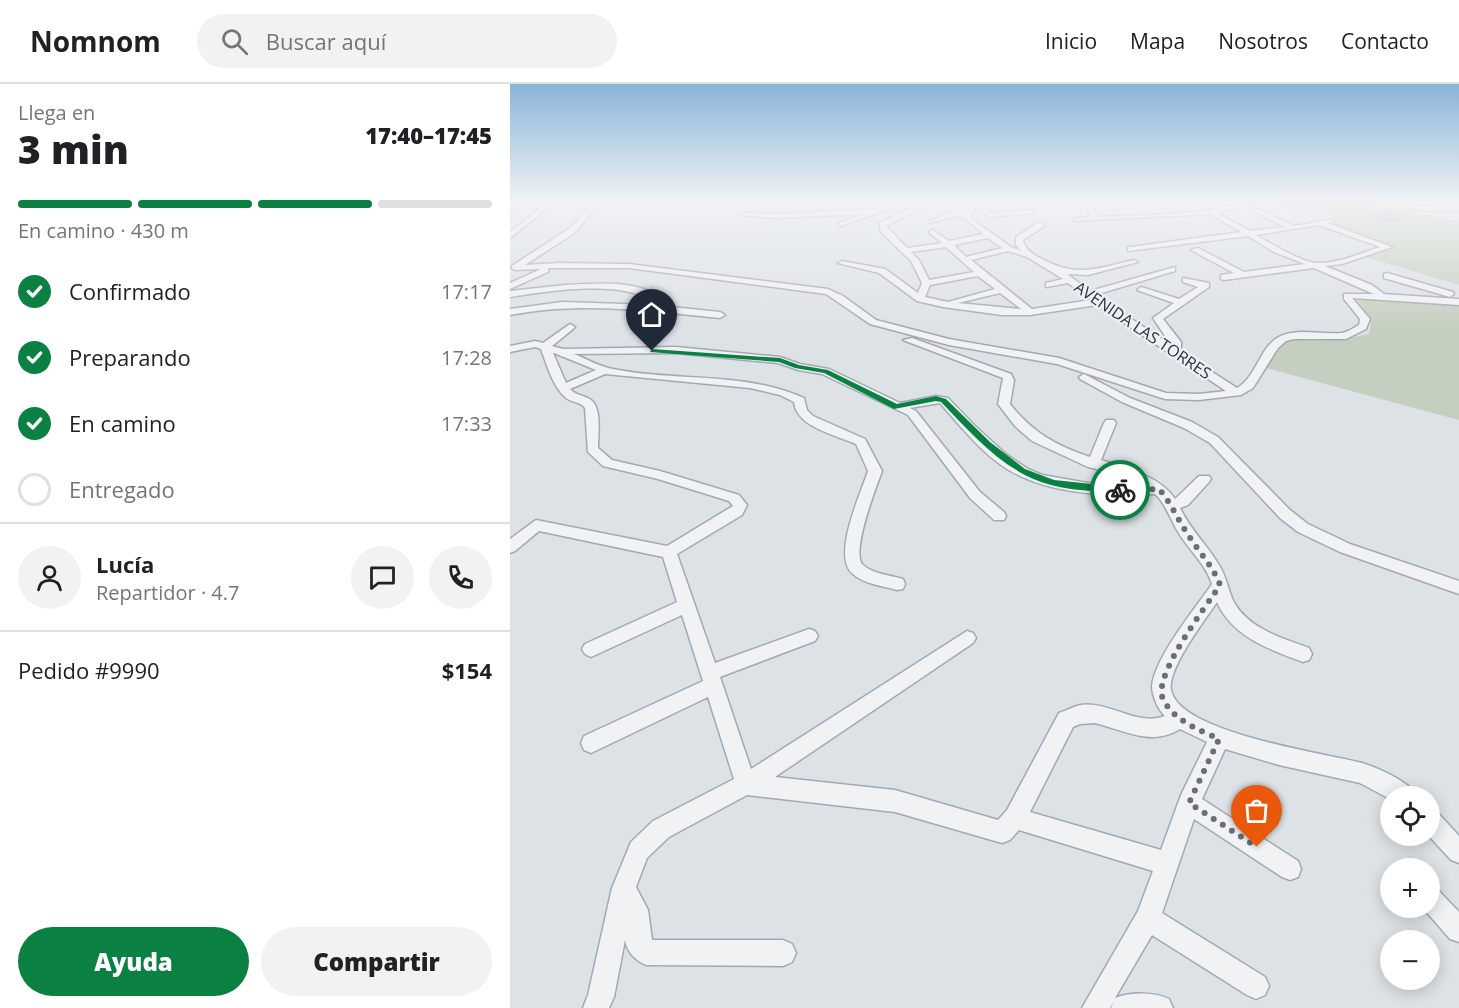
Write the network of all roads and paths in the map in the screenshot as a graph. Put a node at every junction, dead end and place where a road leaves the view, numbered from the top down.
1 (551, 244) edge
2 (900, 244) edge
3 (948, 244) joint
4 (1002, 244) edge
5 (1020, 244) edge
6 (1168, 244) edge
7 (1267, 244) edge
8 (1380, 244) edge
9 (1008, 249) junction
10 (1131, 249) dead end
11 (906, 250) junction
12 (1195, 250) dead end
13 (1029, 255) junction
14 (966, 259) junction
15 (1134, 262) dead end
16 (842, 263) dead end
17 (559, 264) junction
18 (1311, 265) junction
19 (1172, 269) dead end
20 (512, 270) edge
21 (1056, 270) junction
22 (980, 273) junction
23 (1244, 275) junction
24 (1386, 276) dead end
25 (1224, 277) dead end
26 (1070, 280) junction
27 (1186, 280) dead end
28 (926, 283) junction
29 (1049, 285) dead end
30 (510, 286) edge
31 (1001, 290) junction
32 (1141, 290) dead end
33 (510, 294) edge
34 (1089, 294) junction
35 (1382, 295) junction
36 (1459, 297) edge
37 (920, 299) junction
38 (1099, 302) junction
39 (1459, 302) edge
40 (1182, 303) junction
41 (943, 304) junction
42 (656, 309) junction
43 (510, 312) edge
44 (1030, 312) junction
45 (720, 315) dead end
46 (873, 322) junction
47 (570, 327) dead end
48 (545, 347) junction
49 (510, 349) edge
50 (558, 351) junction
51 (1176, 353) junction
52 (1059, 361) junction
53 (605, 370) junction
54 (563, 388) junction
55 (1237, 393) junction
56 (897, 407) junction
57 (1110, 423) dead end
58 (1093, 464) junction
59 (1204, 479) dead end
60 (1159, 489) junction
61 (1172, 505) junction
62 (999, 516) dead end
63 (510, 547) edge
64 (669, 552) junction
65 (897, 584) dead end
66 (1220, 585) junction
67 (1459, 588) edge
68 (687, 604) junction
69 (809, 636) dead end
70 (966, 638) dead end
71 (591, 650) dead end
72 (1303, 654) dead end
73 (711, 679) junction
74 (1179, 718) junction
75 (1219, 739) junction
76 (591, 743) dead end
77 (746, 784) junction
78 (1390, 786) edge
79 (1189, 803) junction
80 (1015, 818) junction
81 (1440, 832) edge
82 (1459, 852) edge
83 (1166, 863) junction
84 (1290, 869) dead end
85 (624, 888) junction
86 (1440, 909) edge
87 (1148, 918) junction
88 (1459, 930) edge
89 (783, 952) dead end
90 (1256, 986) dead end
91 (596, 1008) edge
92 (1095, 1008) edge
93 (1124, 1008) edge
94 (1160, 1008) edge

1 - 20 street
2 - 11 street
3 - 11 street
3 - 14 street
4 - 9 street
5 - 13 street, AVENIDA LAS TORRES
6 - 10 street
7 - 18 street
8 - 18 street
9 - 13 street
9 - 14 street
11 - 28 street
12 - 23 street
13 - 21 street, AVENIDA LAS TORRES
14 - 22 street
15 - 21 street
16 - 37 street
17 - 20 street
17 - 30 street
17 - 46 street
18 - 23 street
18 - 35 street
19 - 34 street
21 - 26 street, AVENIDA LAS TORRES
22 - 28 street
22 - 31 street
23 - 25 street
24 - 36 street
26 - 29 street
26 - 34 street, AVENIDA LAS TORRES
27 - 40 street
28 - 37 street
31 - 41 street
31 - 44 street
32 - 40 street
33 - 42 street
34 - 38 street, AVENIDA LAS TORRES
35 - 39 street
35 - 55 street
37 - 41 street
38 - 44 street
38 - 51 street, AVENIDA LAS TORRES
40 - 51 street
41 - 44 street
42 - 43 street
42 - 45 street
46 - 52 street
46 - 58 street
47 - 48 street
48 - 49 street
48 - 50 street
48 - 54 street
50 - 53 street
50 - 56 street
51 - 55 street, AVENIDA LAS TORRES
52 - 55 street
52 - 67 street
53 - 54 street
53 - 65 street
54 - 64 street
56 - 60 street
56 - 62 street
57 - 58 street
58 - 60 street
59 - 61 street
60 - 61 street
61 - 66 street
63 - 64 street
64 - 68 street
66 - 72 street
66 - 74 street
68 - 71 street
68 - 73 street
69 - 73 street
70 - 77 street
73 - 76 street
73 - 77 street
74 - 75 street
74 - 80 street
75 - 78 street
75 - 79 street
77 - 80 street
77 - 85 street
79 - 83 street
79 - 84 street
80 - 83 street
81 - 82 street
83 - 87 street
85 - 89 street
85 - 91 street
86 - 88 street
87 - 90 street
87 - 92 street
93 - 94 street

